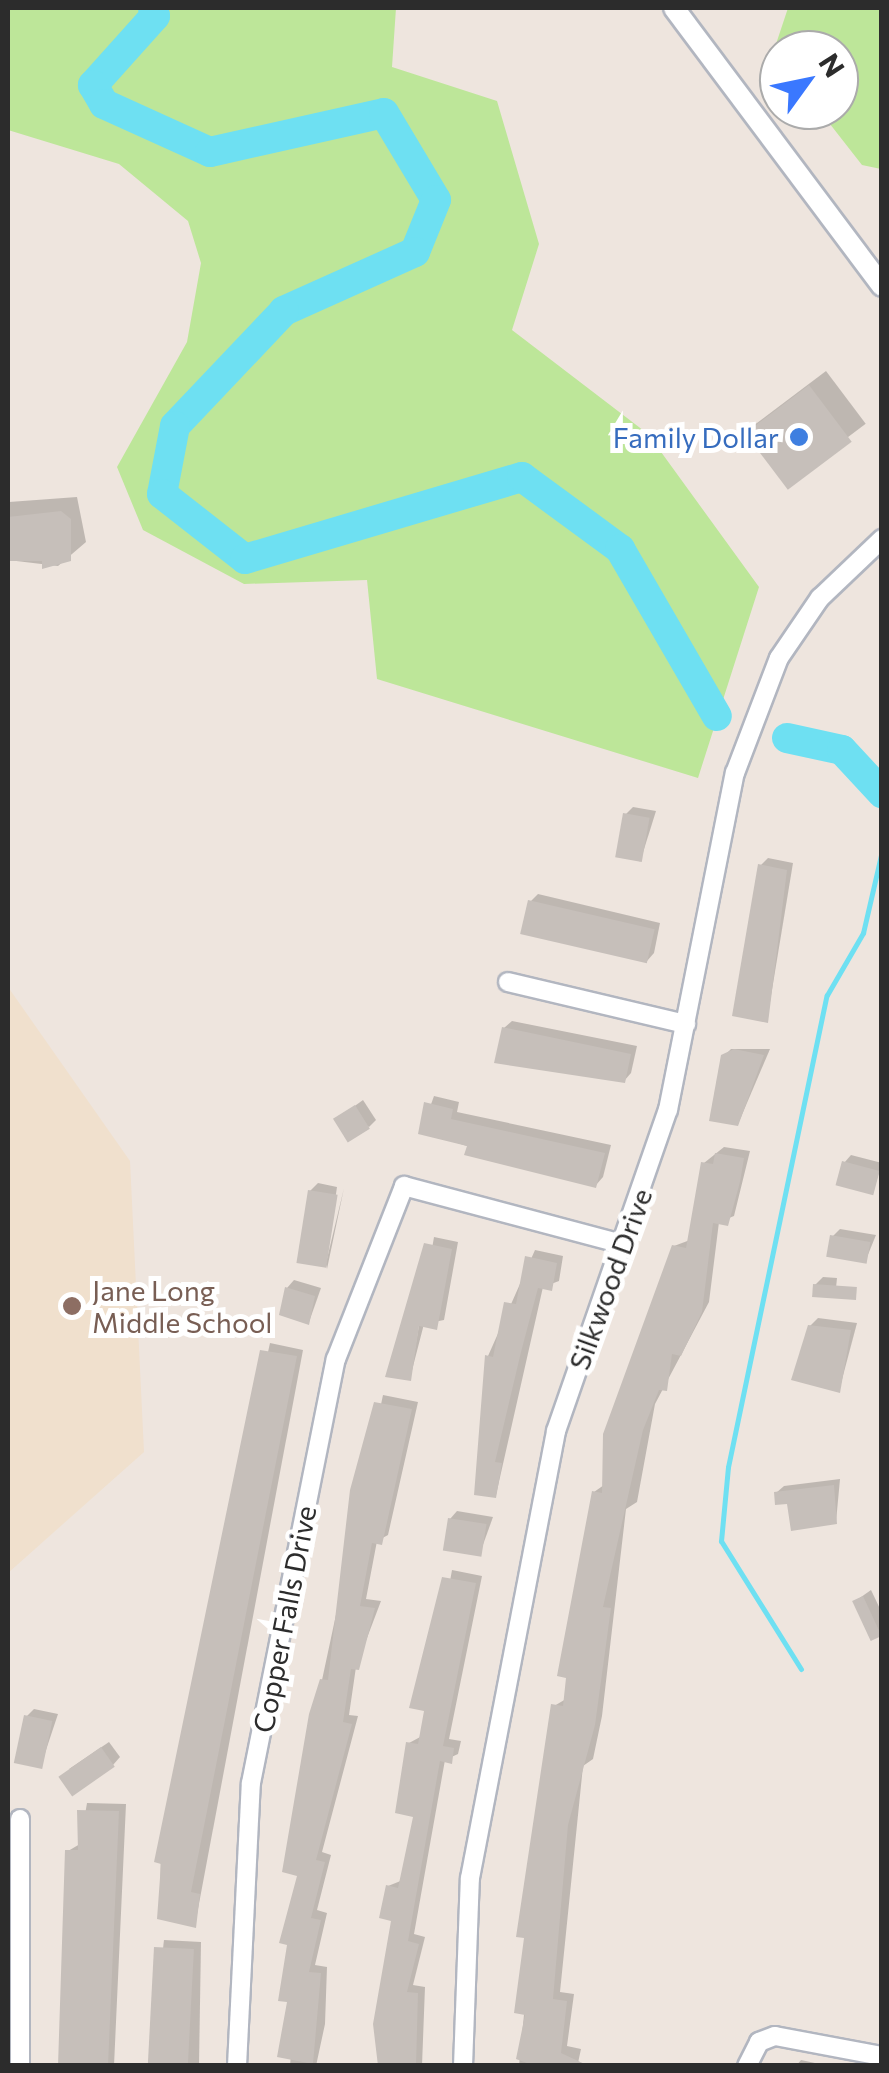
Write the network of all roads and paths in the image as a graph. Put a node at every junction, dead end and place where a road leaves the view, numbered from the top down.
1 (674, 8) edge
2 (882, 286) edge
3 (882, 539) edge
4 (508, 982) dead end
5 (686, 1024) junction
6 (622, 1244) junction
7 (20, 1818) dead end
8 (15, 1954) edge
9 (882, 2056) edge
10 (20, 2066) edge
11 (237, 2066) edge
12 (463, 2066) edge
13 (747, 2066) edge

1 - 2 street
3 - 5 street, Silkwood Drive
4 - 5 street
5 - 6 street, Silkwood Drive
6 - 11 street, Copper Falls Drive
6 - 12 street, Silkwood Drive
7 - 8 street
8 - 10 street
9 - 13 street

